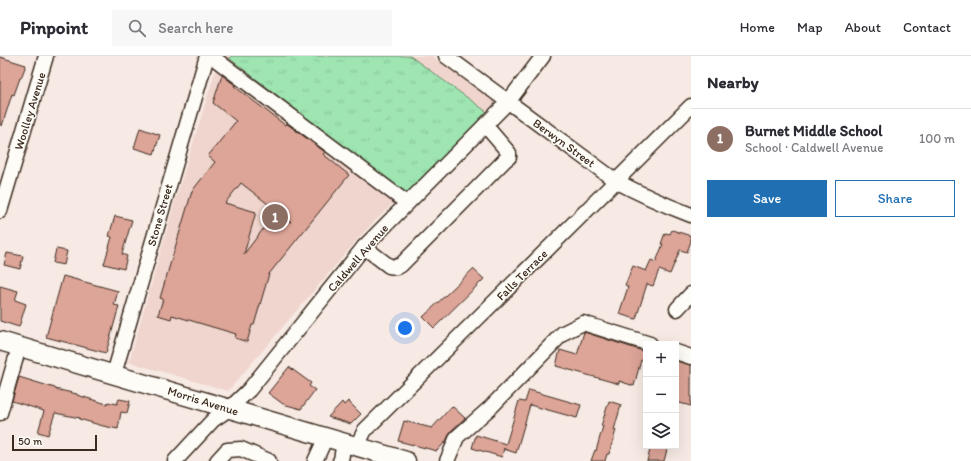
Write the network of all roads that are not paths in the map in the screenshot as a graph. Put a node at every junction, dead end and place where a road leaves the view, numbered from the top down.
1 (46, 56) edge
2 (207, 56) edge
3 (211, 56) edge
4 (446, 56) edge
5 (543, 56) edge
6 (508, 102) junction
7 (691, 106) edge
8 (485, 125) junction
9 (616, 181) junction
10 (407, 204) junction
11 (0, 211) edge
12 (691, 214) edge
13 (364, 247) junction
14 (691, 294) edge
15 (677, 309) dead end
16 (0, 341) edge
17 (643, 342) edge
18 (19, 347) junction
19 (679, 353) edge
20 (691, 357) edge
21 (114, 374) junction
22 (229, 409) junction
23 (0, 413) edge
24 (326, 437) junction
25 (350, 444) junction
26 (175, 461) edge
27 (217, 461) edge
28 (270, 461) edge
29 (315, 461) edge
30 (340, 461) edge
31 (406, 461) edge
32 (448, 461) edge

1 - 11 street, Woolley Avenue
2 - 21 street, Stone Street
3 - 10 street
4 - 6 street, Berwyn Street
5 - 6 street, Caldwell Avenue
6 - 8 street, Caldwell Avenue
6 - 9 street, Berwyn Street
7 - 9 street, Falls Terrace
8 - 10 street, Caldwell Avenue
8 - 13 street
9 - 12 street, Berwyn Street
9 - 25 street, Falls Terrace
10 - 13 street, Caldwell Avenue
13 - 22 street, Caldwell Avenue
14 - 15 street
16 - 18 main road, Morris Avenue
17 - 32 street
18 - 21 main road, Morris Avenue
18 - 23 street
19 - 20 street
21 - 22 main road, Morris Avenue
22 - 24 main road, Morris Avenue
22 - 26 street, Caldwell Avenue
24 - 25 main road, Morris Avenue
24 - 29 street
25 - 30 street, Falls Terrace
25 - 31 main road, Morris Avenue
27 - 28 street

